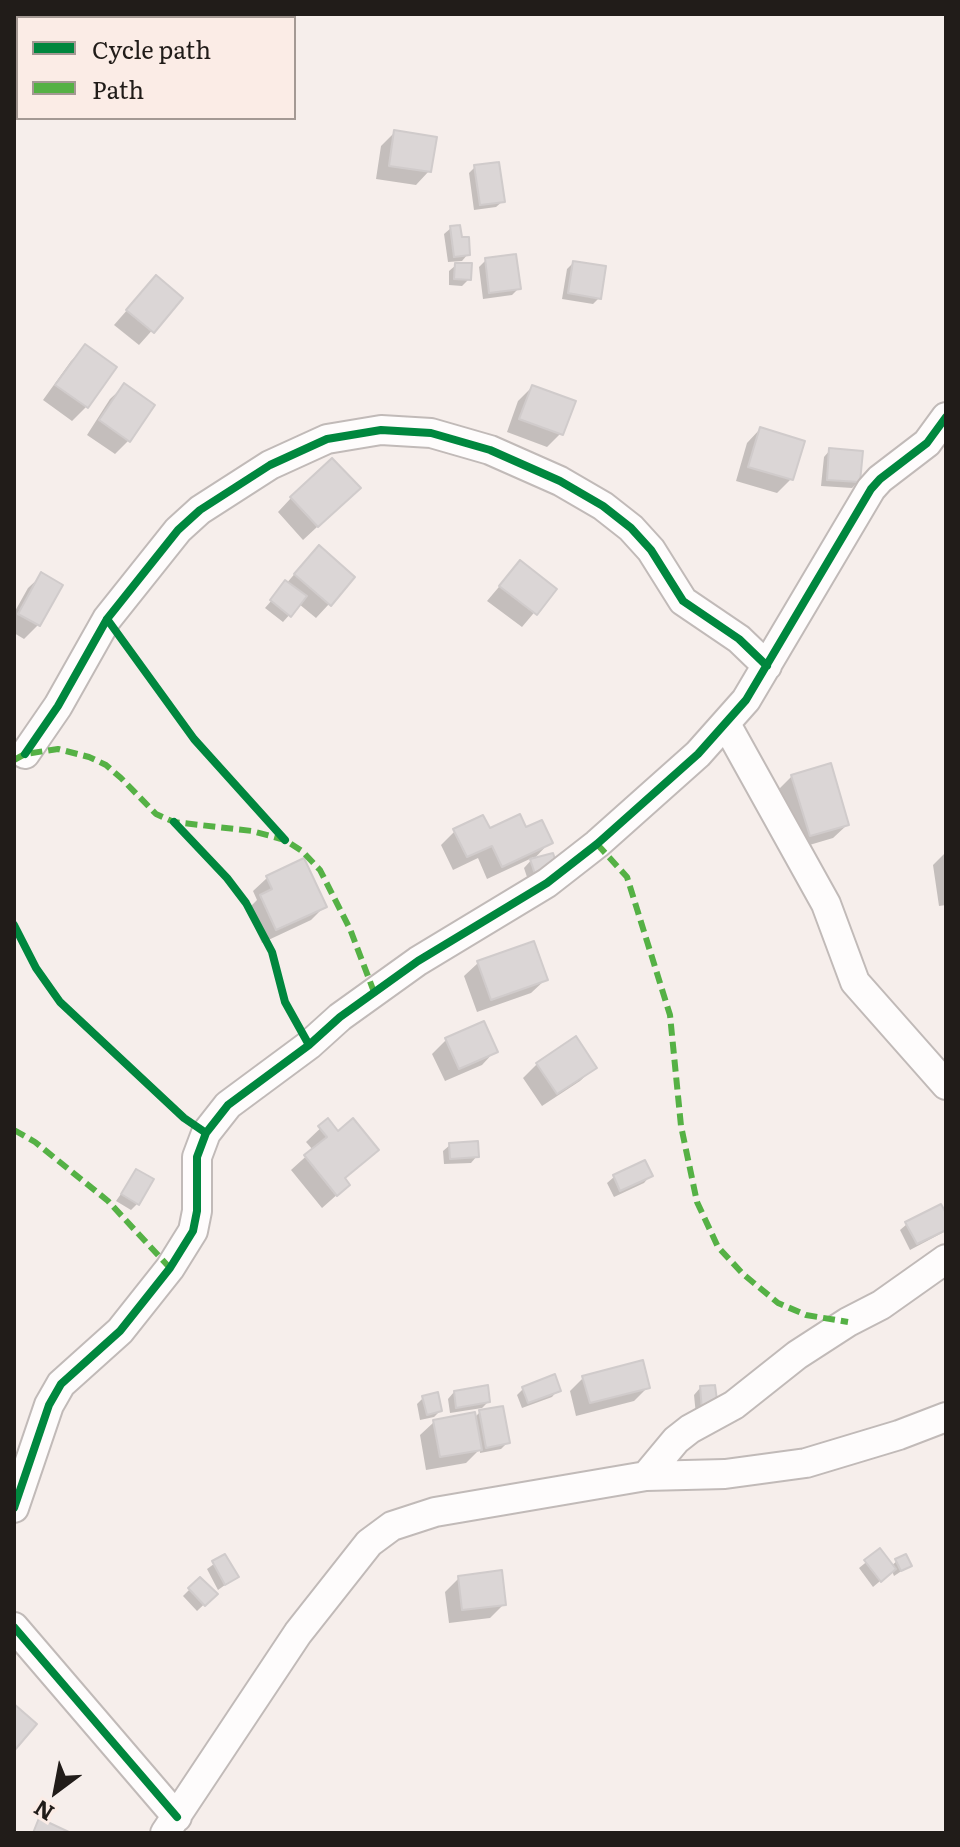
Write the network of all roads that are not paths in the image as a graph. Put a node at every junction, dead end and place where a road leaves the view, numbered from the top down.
1 (946, 417) edge
2 (767, 666) junction
3 (726, 724) junction
4 (25, 754) dead end
5 (946, 1085) edge
6 (946, 1259) edge
7 (946, 1417) edge
8 (646, 1476) junction
9 (14, 1508) edge
10 (14, 1627) edge
11 (171, 1825) edge

1 - 2 street
2 - 3 street
2 - 4 street
3 - 5 street
3 - 9 street
6 - 8 street
7 - 8 street
8 - 11 street
10 - 11 street

